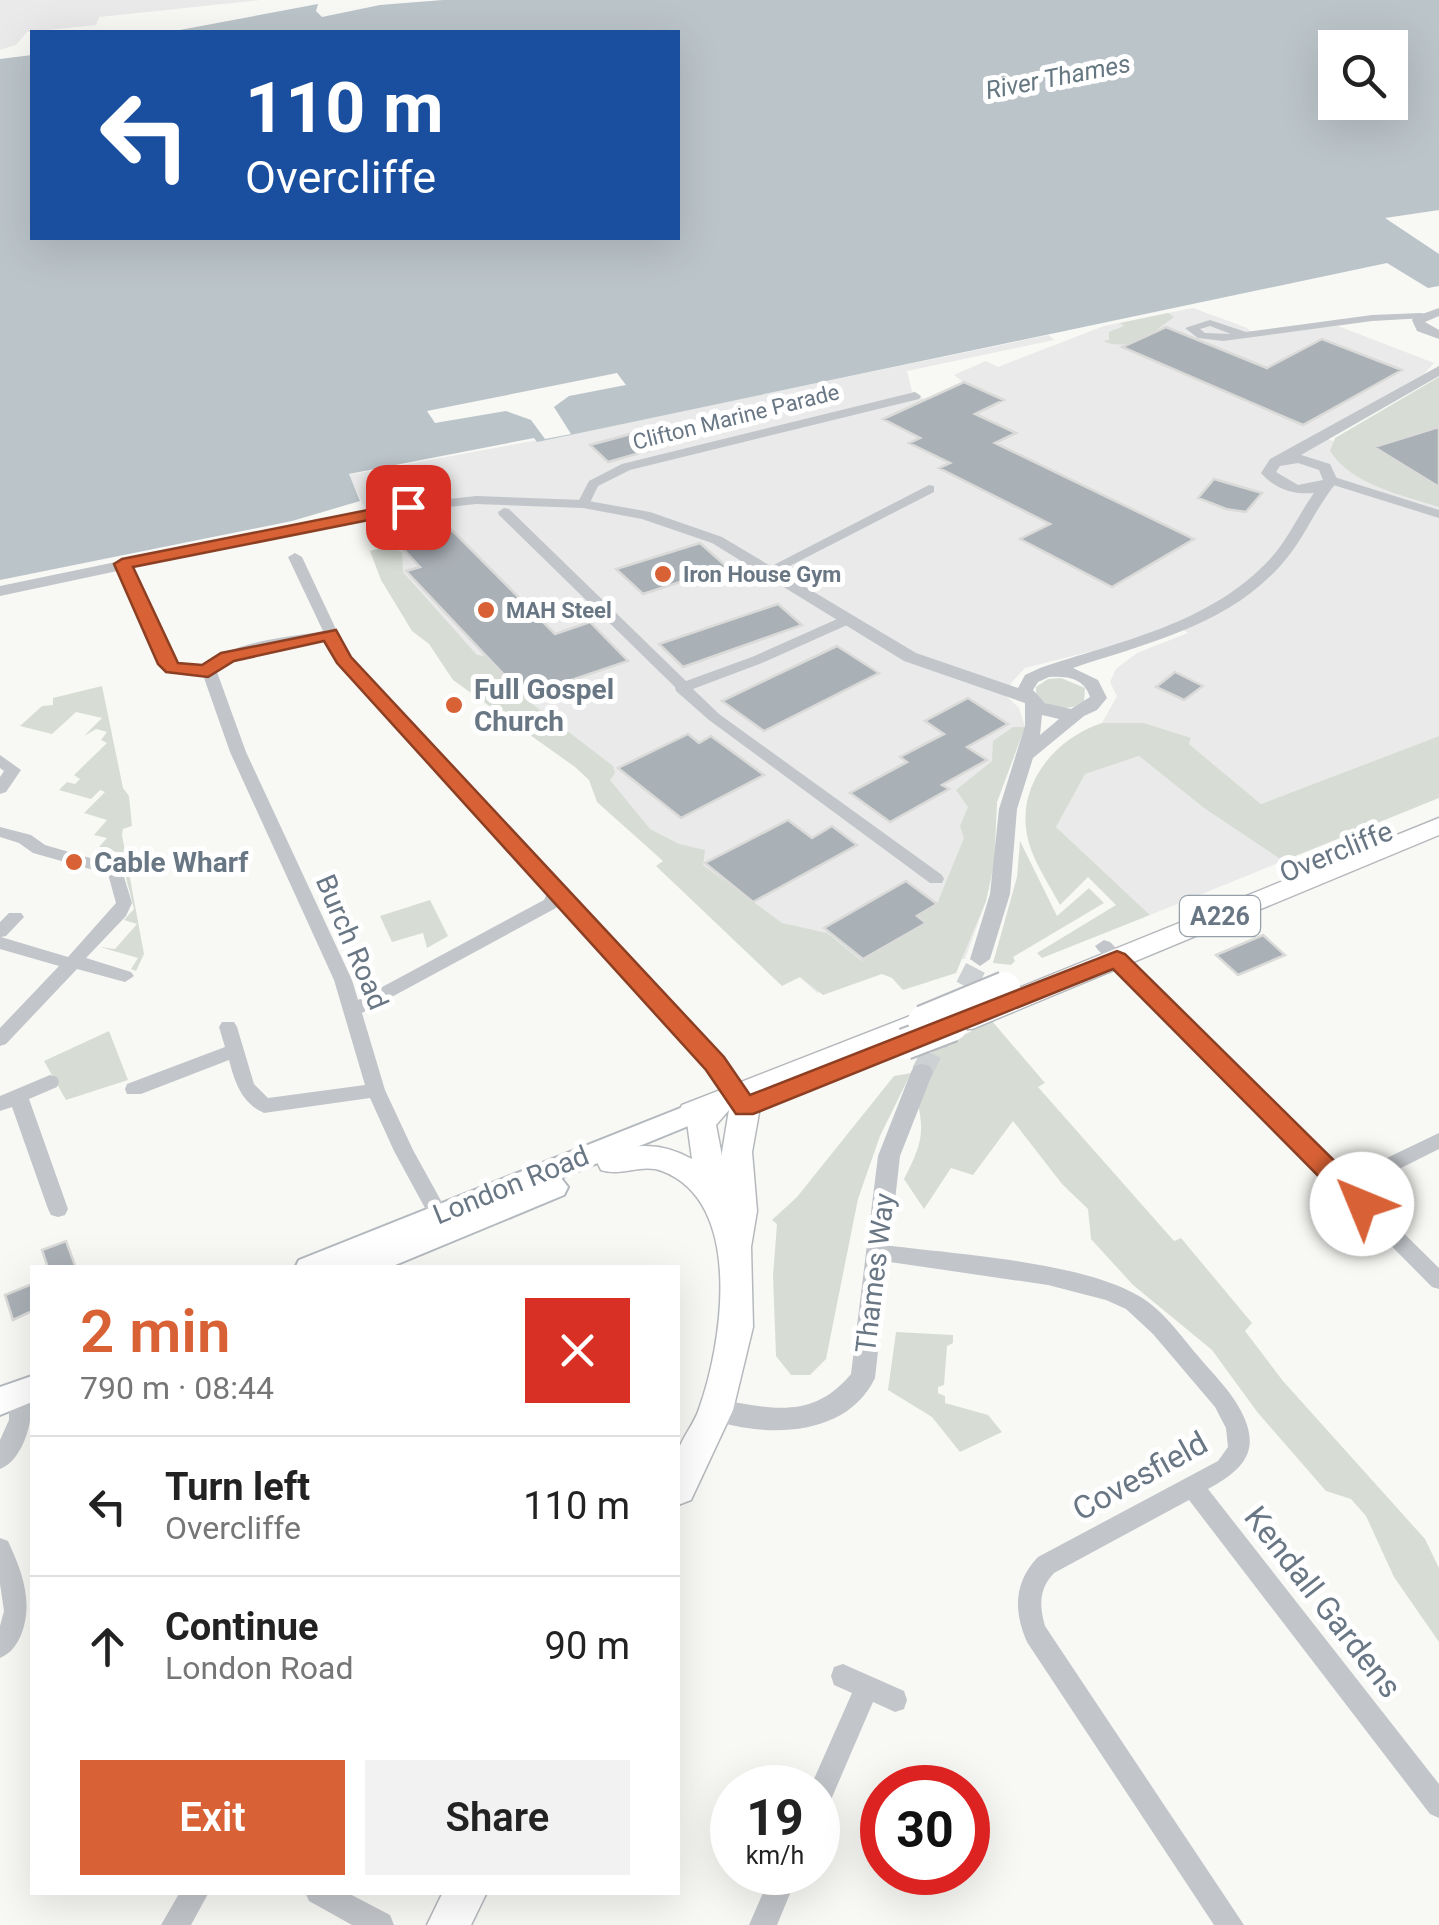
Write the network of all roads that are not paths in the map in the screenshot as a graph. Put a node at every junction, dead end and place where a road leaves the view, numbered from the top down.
1 (1433, 313) edge
2 (1351, 321) junction
3 (1241, 334) dead end
4 (1435, 335) edge
5 (1439, 370) edge
6 (915, 396) dead end
7 (1346, 425) junction
8 (1282, 460) junction
9 (1328, 477) junction
10 (1276, 482) junction
11 (929, 489) dead end
12 (582, 504) junction
13 (504, 512) dead end
14 (1439, 514) edge
15 (1299, 526) junction
16 (295, 556) dead end
17 (770, 570) junction
18 (126, 571) junction
19 (0, 591) edge
20 (849, 620) junction
21 (329, 634) junction
22 (1134, 647) junction
23 (208, 671) junction
24 (946, 671) junction
25 (1042, 674) junction
26 (1096, 686) junction
27 (681, 688) junction
28 (1030, 700) junction
29 (1078, 713) junction
30 (1027, 754) junction
31 (0, 760) edge
32 (0, 789) edge
33 (1439, 810) edge
34 (1439, 826) edge
35 (0, 832) edge
36 (1312, 878) junction
37 (936, 879) dead end
38 (557, 892) junction
39 (1178, 916) junction
40 (15, 917) dead end
41 (0, 932) edge
42 (0, 942) edge
43 (1110, 953) junction
44 (980, 959) tunnel mouth
45 (74, 963) junction
46 (125, 976) dead end
47 (353, 1010) junction
48 (228, 1027) dead end
49 (0, 1039) edge
50 (232, 1052) junction
51 (849, 1058) joint
52 (922, 1072) tunnel mouth
53 (50, 1082) dead end
54 (134, 1089) dead end
55 (376, 1090) junction
56 (9, 1100) edge
57 (720, 1106) junction
58 (1439, 1140) edge
59 (612, 1162) junction
60 (1344, 1187) junction
61 (714, 1196) junction
62 (58, 1208) dead end
63 (443, 1222) junction
64 (735, 1247) junction
65 (876, 1252) junction
66 (318, 1265) edge
67 (362, 1265) edge
68 (1439, 1281) edge
69 (17, 1395) edge
70 (716, 1410) junction
71 (0, 1459) edge
72 (680, 1485) edge
73 (1193, 1486) junction
74 (0, 1548) edge
75 (0, 1646) edge
76 (843, 1676) dead end
77 (867, 1687) junction
78 (896, 1700) dead end
79 (833, 1765) edge
80 (1439, 1806) edge
81 (194, 1895) edge
82 (324, 1895) edge
83 (464, 1895) edge
84 (776, 1895) edge
85 (378, 1924) edge
86 (175, 1925) edge
87 (448, 1925) edge
88 (763, 1925) edge
89 (1230, 1925) edge

1 - 2 street
1 - 4 street
2 - 3 street
2 - 4 street
5 - 7 street
6 - 12 street, Clifton Marine Parade
7 - 8 street
7 - 9 street
8 - 9 street
8 - 10 street
9 - 10 street
9 - 14 street
9 - 15 street
10 - 15 street
11 - 17 street
12 - 17 street
12 - 18 street
13 - 27 street
15 - 22 street
16 - 21 street
17 - 20 street
18 - 19 street
18 - 23 street
20 - 24 street
20 - 27 street
21 - 23 street
21 - 38 street
22 - 25 street
22 - 26 street
23 - 47 street, Burch Road
24 - 25 street
24 - 28 street
25 - 26 street
25 - 28 street
26 - 29 street
27 - 37 street
28 - 29 street
28 - 30 street
29 - 30 street
30 - 44 street
31 - 32 street
33 - 39 main road, Overcliffe
34 - 36 main road, Overcliffe / A226
35 - 45 street
36 - 39 main road, Overcliffe
36 - 43 main road, Overcliffe / A226
38 - 47 street
38 - 57 street
39 - 43 main road, Overcliffe
40 - 41 street
42 - 45 street
43 - 51 main road, Overcliffe / A226, bridge
43 - 60 street
45 - 46 street
45 - 49 street
47 - 55 street, Burch Road
48 - 50 street
50 - 54 street
50 - 55 street
51 - 57 main road, London Road / A226
52 - 65 street, Thames Way
53 - 56 street
55 - 63 street, Burch Road
56 - 62 street
57 - 59 main road, London Road
57 - 61 main road
57 - 63 main road, London Road
57 - 64 main road
58 - 60 street
59 - 61 main road
59 - 63 main road, London Road
60 - 68 street
61 - 64 main road
63 - 66 main road, London Road
63 - 67 main road, London Road
64 - 70 main road
65 - 70 street, Thames Way
65 - 73 street, Covesfield
69 - 71 street
70 - 72 main road
73 - 80 street, Kendall Gardens
73 - 89 street, Covesfield
74 - 75 street
76 - 77 street
77 - 78 street
77 - 79 street
81 - 86 street
82 - 85 street
83 - 87 main road
84 - 88 street

